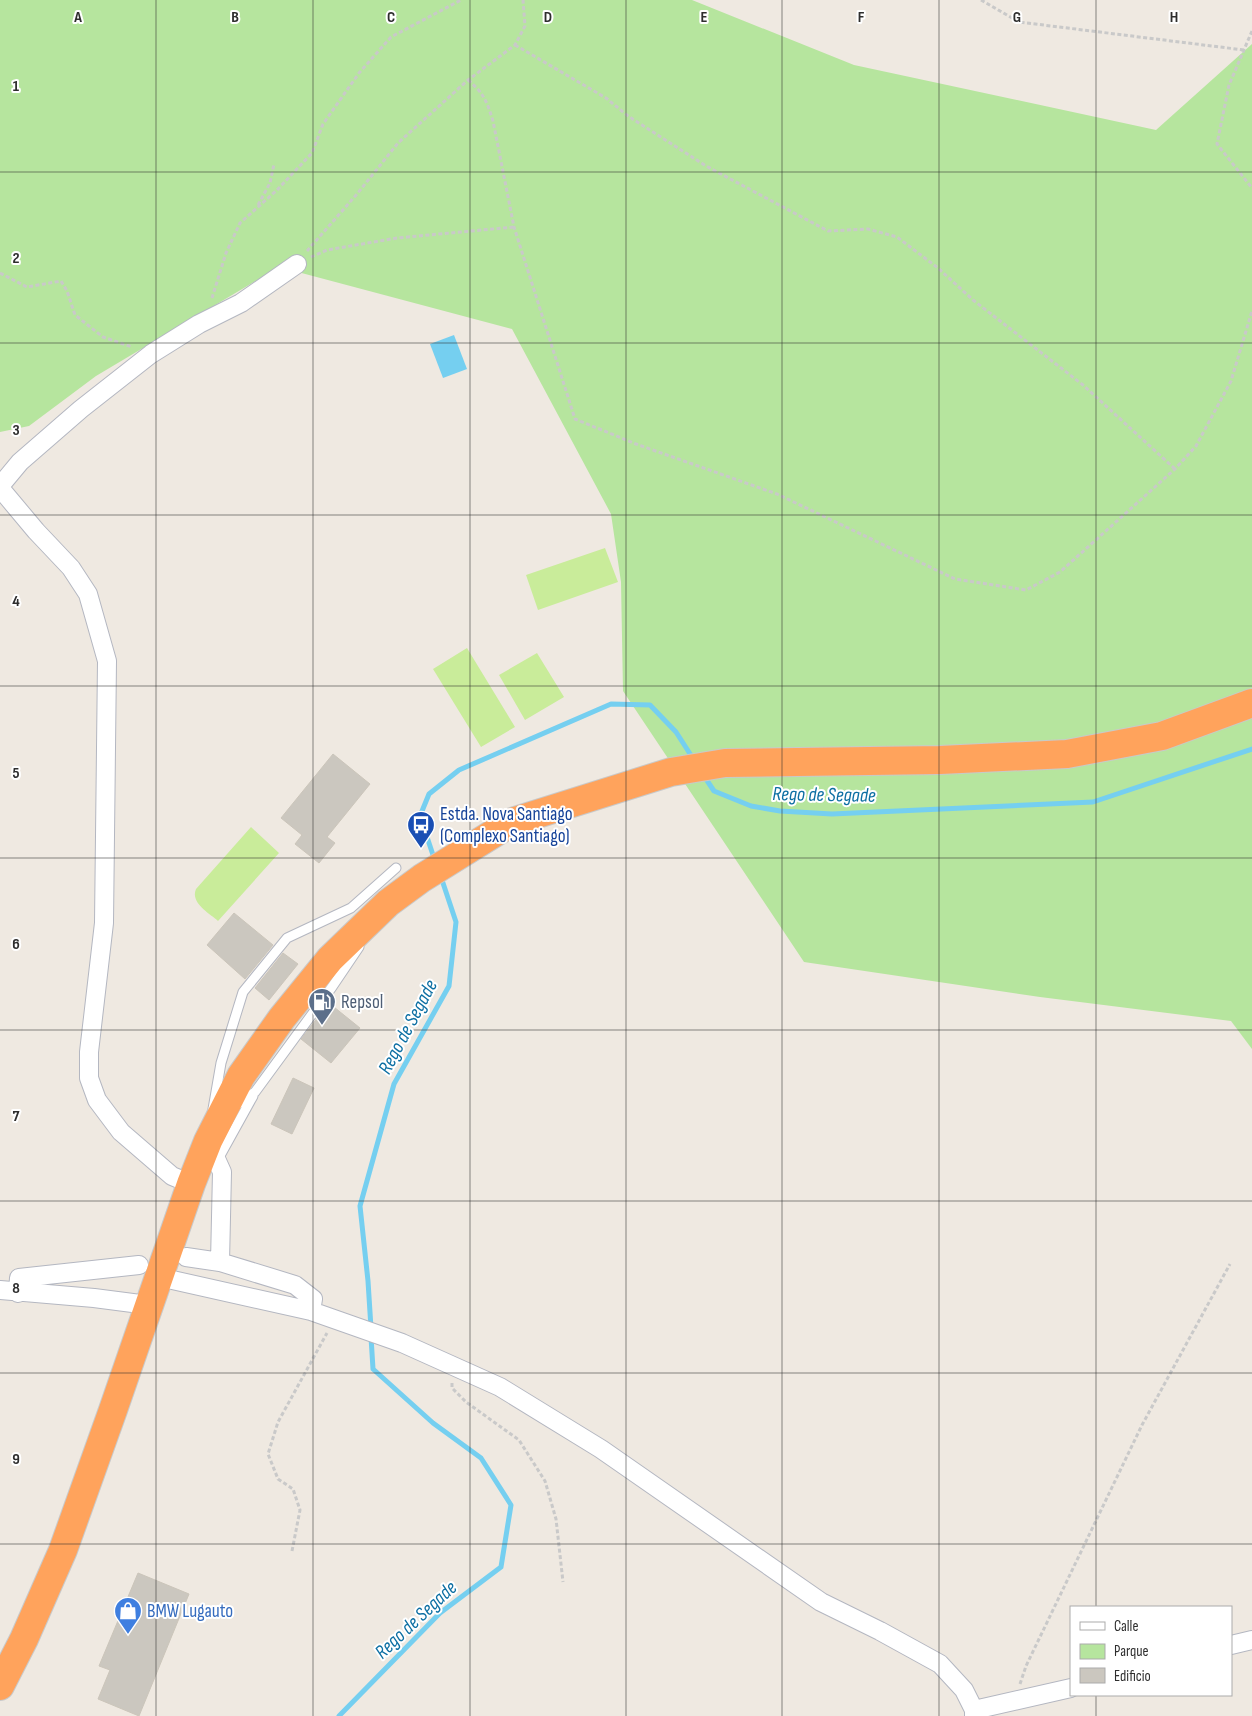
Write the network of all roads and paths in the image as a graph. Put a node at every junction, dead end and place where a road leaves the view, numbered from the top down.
1 (461, 0) edge
2 (523, 0) edge
3 (981, 0) edge
4 (1252, 31) edge
5 (515, 45) junction
6 (1244, 50) junction
7 (468, 80) junction
8 (274, 164) dead end
9 (1252, 188) edge
10 (256, 209) junction
11 (514, 227) junction
12 (296, 264) junction
13 (0, 273) edge
14 (1252, 311) edge
15 (199, 324) junction
16 (151, 354) junction
17 (1175, 469) junction
18 (0, 487) edge
19 (1252, 703) edge
20 (396, 868) dead end
21 (388, 903) junction
22 (255, 1092) junction
23 (215, 1140) junction
24 (190, 1184) junction
25 (186, 1257) dead end
26 (220, 1262) junction
27 (1230, 1264) dead end
28 (149, 1271) junction
29 (0, 1290) edge
30 (18, 1293) junction
31 (148, 1306) junction
32 (310, 1311) junction
33 (334, 1320) junction
34 (454, 1366) junction
35 (292, 1551) dead end
36 (563, 1582) dead end
37 (1252, 1640) edge
38 (1232, 1645) edge
39 (0, 1686) edge
40 (1070, 1688) edge
41 (1014, 1701) junction
42 (974, 1713) edge

1 - 10 path
2 - 5 path
3 - 6 path
4 - 6 path
5 - 7 path
5 - 17 path
6 - 9 path
7 - 11 path
7 - 12 path
8 - 10 path
10 - 15 path
11 - 12 path
11 - 17 path
12 - 15 street
13 - 16 path
14 - 17 path
15 - 16 street
16 - 18 street
18 - 24 street
19 - 21 highway
20 - 23 lane
21 - 22 lane
21 - 23 highway
22 - 23 lane
22 - 23 lane
23 - 24 highway
23 - 26 street
24 - 28 highway
25 - 26 street
26 - 32 street
27 - 41 path
28 - 30 street
28 - 31 highway
28 - 32 street
29 - 30 street
30 - 31 street
31 - 39 highway
32 - 33 street
33 - 34 street
33 - 35 path
34 - 36 path
34 - 42 street
37 - 38 street
40 - 41 street
41 - 42 street

